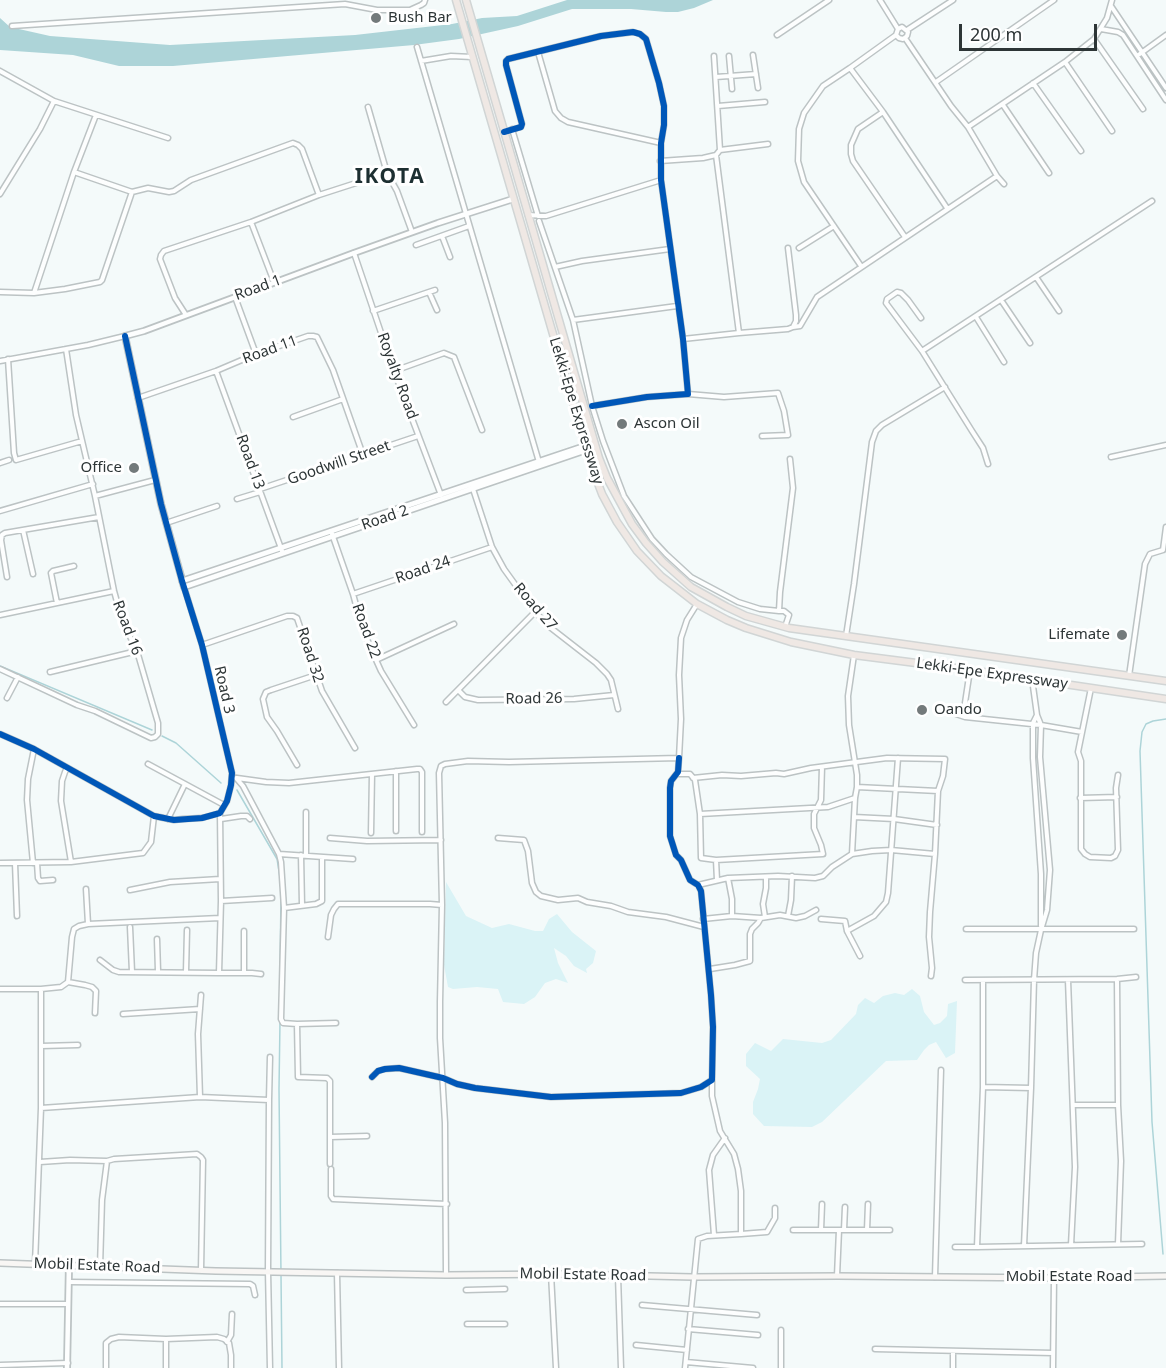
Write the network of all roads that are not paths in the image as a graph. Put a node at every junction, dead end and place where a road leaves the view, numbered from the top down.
1 (425, 0) edge
2 (456, 0) edge
3 (466, 0) edge
4 (829, 0) edge
5 (880, 0) edge
6 (953, 0) edge
7 (1054, 0) edge
8 (1112, 0) edge
9 (1111, 6) junction
10 (12, 26) dead end
11 (898, 29) junction
12 (1101, 29) junction
13 (907, 30) junction
14 (777, 35) dead end
15 (896, 35) junction
16 (1166, 35) edge
17 (905, 38) junction
18 (1094, 39) junction
19 (417, 47) dead end
20 (538, 52) junction
21 (1142, 52) junction
22 (753, 55) dead end
23 (714, 56) dead end
24 (729, 56) dead end
25 (1137, 56) junction
26 (472, 57) junction
27 (421, 61) junction
28 (1065, 62) junction
29 (850, 68) junction
30 (2, 73) edge
31 (756, 74) junction
32 (731, 76) junction
33 (716, 77) junction
34 (1161, 80) junction
35 (0, 81) edge
36 (936, 82) junction
37 (1033, 83) junction
38 (1155, 84) junction
39 (758, 88) dead end
40 (1166, 88) edge
41 (732, 89) dead end
42 (1166, 100) edge
43 (54, 101) junction
44 (765, 102) dead end
45 (1003, 105) junction
46 (718, 106) junction
47 (368, 107) dead end
48 (1143, 109) dead end
49 (883, 112) junction
50 (96, 115) junction
51 (968, 127) junction
52 (512, 129) junction
53 (1112, 131) dead end
54 (504, 132) junction
55 (168, 138) dead end
56 (661, 143) junction
57 (768, 144) dead end
58 (720, 150) junction
59 (1081, 151) dead end
60 (716, 155) junction
61 (660, 161) junction
62 (74, 172) junction
63 (1049, 172) dead end
64 (387, 173) junction
65 (997, 176) junction
66 (661, 180) junction
67 (1004, 184) dead end
68 (132, 192) junction
69 (0, 194) edge
70 (319, 195) junction
71 (513, 199) junction
72 (1152, 201) dead end
73 (947, 208) junction
74 (466, 214) junction
75 (528, 215) junction
76 (539, 218) junction
77 (251, 222) junction
78 (470, 226) junction
79 (532, 226) junction
80 (834, 226) junction
81 (412, 232) junction
82 (442, 236) junction
83 (905, 237) junction
84 (416, 245) dead end
85 (788, 248) dead end
86 (799, 248) dead end
87 (670, 249) junction
88 (354, 253) junction
89 (450, 257) dead end
90 (861, 266) junction
91 (555, 267) junction
92 (1036, 278) junction
93 (274, 282) junction
94 (435, 290) dead end
95 (0, 292) edge
96 (429, 292) junction
97 (34, 293) junction
98 (235, 296) junction
99 (1001, 300) junction
100 (677, 306) junction
101 (436, 309) dead end
102 (374, 311) junction
103 (1059, 311) dead end
104 (186, 315) junction
105 (976, 317) junction
106 (921, 318) dead end
107 (573, 320) junction
108 (793, 327) junction
109 (739, 333) junction
110 (125, 336) junction
111 (683, 339) junction
112 (1030, 343) dead end
113 (66, 349) junction
114 (922, 351) junction
115 (256, 354) junction
116 (8, 359) junction
117 (0, 361) edge
118 (1004, 362) dead end
119 (216, 371) junction
120 (394, 371) junction
121 (945, 387) junction
122 (688, 394) junction
123 (138, 398) junction
124 (343, 399) junction
125 (592, 406) junction
126 (293, 417) dead end
127 (482, 430) dead end
128 (418, 436) junction
129 (762, 436) dead end
130 (82, 441) junction
131 (1166, 446) edge
132 (586, 448) junction
133 (363, 455) junction
134 (1111, 457) dead end
135 (789, 459) dead end
136 (9, 460) dead end
137 (0, 463) edge
138 (539, 464) junction
139 (988, 464) dead end
140 (156, 480) junction
141 (93, 484) junction
142 (472, 489) junction
143 (260, 490) junction
144 (95, 496) junction
145 (441, 496) junction
146 (237, 500) dead end
147 (217, 506) dead end
148 (0, 511) edge
149 (99, 517) junction
150 (166, 523) junction
151 (1166, 527) edge
152 (23, 530) junction
153 (331, 533) junction
154 (492, 547) junction
155 (282, 550) junction
156 (74, 566) dead end
157 (33, 574) dead end
158 (7, 577) dead end
159 (182, 581) junction
160 (184, 587) junction
161 (114, 591) junction
162 (354, 594) junction
163 (57, 603) junction
164 (697, 604) junction
165 (779, 611) junction
166 (536, 612) junction
167 (0, 615) edge
168 (454, 624) dead end
169 (785, 627) junction
170 (799, 630) junction
171 (846, 637) junction
172 (797, 643) junction
173 (202, 645) junction
174 (137, 651) junction
175 (854, 655) junction
176 (376, 660) junction
177 (0, 669) edge
178 (970, 670) junction
179 (50, 672) dead end
180 (316, 675) junction
181 (1129, 676) junction
182 (18, 677) junction
183 (1032, 679) junction
184 (1166, 681) edge
185 (1091, 688) junction
186 (458, 690) junction
187 (614, 695) junction
188 (8, 698) dead end
189 (1166, 699) edge
190 (446, 702) dead end
191 (618, 709) dead end
192 (950, 712) dead end
193 (1037, 715) junction
194 (963, 716) junction
195 (1033, 723) junction
196 (1041, 724) junction
197 (414, 725) dead end
198 (1082, 732) junction
199 (0, 734) edge
200 (355, 748) dead end
201 (34, 749) junction
202 (679, 758) junction
203 (898, 758) junction
204 (855, 762) junction
205 (148, 764) dead end
206 (297, 765) dead end
207 (822, 767) junction
208 (67, 768) junction
209 (396, 771) junction
210 (232, 773) junction
211 (372, 774) junction
212 (677, 774) junction
213 (1118, 775) dead end
214 (237, 778) junction
215 (693, 778) junction
216 (185, 784) junction
217 (857, 787) junction
218 (897, 788) junction
219 (938, 791) junction
220 (855, 798) junction
221 (1080, 798) junction
222 (1117, 798) junction
223 (224, 805) junction
224 (817, 808) junction
225 (306, 812) dead end
226 (220, 813) junction
227 (700, 813) junction
228 (154, 816) junction
229 (854, 817) junction
230 (168, 819) junction
231 (221, 819) junction
232 (250, 819) dead end
233 (894, 819) junction
234 (1037, 819) junction
235 (1045, 819) junction
236 (937, 825) junction
237 (396, 831) dead end
238 (422, 832) dead end
239 (371, 833) dead end
240 (330, 838) dead end
241 (498, 838) dead end
242 (441, 840) junction
243 (891, 850) junction
244 (279, 854) junction
245 (852, 854) junction
246 (935, 854) junction
247 (303, 856) junction
248 (322, 857) junction
249 (353, 859) dead end
250 (716, 860) junction
251 (71, 862) junction
252 (0, 863) edge
253 (15, 863) junction
254 (35, 863) junction
255 (792, 876) junction
256 (766, 877) junction
257 (728, 878) junction
258 (220, 879) junction
259 (53, 880) dead end
260 (717, 880) junction
261 (698, 885) junction
262 (86, 889) dead end
263 (130, 890) dead end
264 (272, 898) dead end
265 (220, 901) junction
266 (302, 905) junction
267 (442, 905) junction
268 (284, 908) junction
269 (816, 910) dead end
270 (17, 916) dead end
271 (732, 916) junction
272 (788, 916) junction
273 (220, 918) junction
274 (763, 918) junction
275 (703, 919) junction
276 (821, 919) dead end
277 (88, 924) junction
278 (130, 927) dead end
279 (704, 927) junction
280 (966, 929) dead end
281 (1134, 929) dead end
282 (187, 930) dead end
283 (1041, 930) junction
284 (244, 931) dead end
285 (847, 931) junction
286 (328, 937) dead end
287 (158, 939) dead end
288 (860, 956) dead end
289 (100, 960) dead end
290 (710, 969) junction
291 (132, 972) junction
292 (158, 972) junction
293 (186, 972) junction
294 (219, 973) junction
295 (244, 973) junction
296 (261, 974) dead end
297 (931, 976) dead end
298 (1136, 977) dead end
299 (1117, 979) junction
300 (965, 980) dead end
301 (983, 980) junction
302 (1034, 980) junction
303 (1068, 980) junction
304 (68, 982) junction
305 (0, 989) edge
306 (41, 989) junction
307 (201, 995) dead end
308 (200, 1009) junction
309 (95, 1013) dead end
310 (123, 1014) dead end
311 (297, 1023) junction
312 (336, 1023) dead end
313 (78, 1045) dead end
314 (41, 1046) junction
315 (270, 1058) dead end
316 (941, 1070) dead end
317 (372, 1077) dead end
318 (443, 1078) junction
319 (712, 1080) junction
320 (983, 1087) junction
321 (1031, 1088) junction
322 (200, 1097) junction
323 (269, 1100) junction
324 (1073, 1105) junction
325 (1118, 1105) junction
326 (41, 1108) junction
327 (366, 1136) dead end
328 (330, 1137) junction
329 (724, 1138) junction
330 (107, 1161) junction
331 (40, 1162) junction
332 (447, 1204) junction
333 (822, 1204) dead end
334 (868, 1204) dead end
335 (844, 1207) dead end
336 (775, 1208) dead end
337 (793, 1230) dead end
338 (821, 1230) junction
339 (842, 1230) junction
340 (867, 1230) junction
341 (890, 1230) dead end
342 (741, 1234) junction
343 (714, 1235) junction
344 (1119, 1244) junction
345 (1142, 1244) dead end
346 (1071, 1245) junction
347 (955, 1246) dead end
348 (1024, 1246) junction
349 (977, 1247) junction
350 (0, 1263) edge
351 (35, 1264) junction
352 (69, 1265) junction
353 (100, 1267) junction
354 (201, 1270) junction
355 (268, 1271) junction
356 (338, 1273) junction
357 (550, 1274) junction
358 (446, 1275) junction
359 (618, 1276) junction
360 (693, 1276) junction
361 (837, 1276) junction
362 (1166, 1276) edge
363 (935, 1277) junction
364 (1054, 1278) junction
365 (69, 1282) junction
366 (505, 1289) dead end
367 (466, 1290) dead end
368 (255, 1295) dead end
369 (0, 1304) edge
370 (69, 1304) junction
371 (642, 1305) dead end
372 (690, 1310) junction
373 (232, 1314) dead end
374 (757, 1315) dead end
375 (467, 1324) dead end
376 (505, 1324) dead end
377 (688, 1329) junction
378 (781, 1330) dead end
379 (758, 1335) dead end
380 (166, 1339) junction
381 (227, 1342) junction
382 (636, 1345) dead end
383 (875, 1349) dead end
384 (687, 1350) junction
385 (952, 1352) junction
386 (1053, 1353) junction
387 (686, 1362) junction
388 (1, 1366) edge
389 (68, 1366) edge
390 (702, 1366) edge
391 (734, 1367) edge
392 (106, 1368) edge
393 (166, 1368) edge
394 (231, 1368) edge
395 (270, 1368) edge
396 (339, 1368) edge
397 (556, 1368) edge
398 (621, 1368) edge
399 (685, 1368) edge
400 (753, 1368) edge
401 (781, 1368) edge
402 (953, 1368) edge
403 (1053, 1368) edge

1 - 10 street
2 - 26 highway, Lekki-Epe Expressway
3 - 54 highway, Lekki-Epe Expressway
4 - 14 street
5 - 11 street
6 - 13 street
7 - 36 street
8 - 9 street
9 - 12 street
9 - 21 street
11 - 13 street
11 - 15 street
12 - 18 street
12 - 25 street
13 - 17 street
15 - 17 street
15 - 29 street
16 - 21 street
17 - 36 street
18 - 28 street
18 - 48 street
19 - 27 street
20 - 52 street
20 - 56 street
20 - 56 street
21 - 25 street
21 - 34 street
22 - 31 street
23 - 33 street
24 - 32 street
25 - 38 street
26 - 27 street
26 - 71 highway, Lekki-Epe Expressway
27 - 74 street
28 - 37 street
28 - 53 street
29 - 49 street
29 - 80 street
30 - 35 street
30 - 43 street
31 - 32 street
31 - 39 street
32 - 33 street
32 - 41 street
33 - 46 street
34 - 38 street
34 - 40 street
36 - 51 street
37 - 45 street
37 - 59 street
38 - 42 street
43 - 50 street
43 - 69 street
44 - 46 street
45 - 51 street
45 - 63 street
46 - 58 street
47 - 64 street
49 - 73 street
49 - 83 street
50 - 55 street
50 - 62 street
51 - 65 street
52 - 54 street
52 - 76 street
54 - 75 highway, Lekki-Epe Expressway
56 - 61 street
57 - 58 street
58 - 60 street
60 - 61 street
60 - 109 street
61 - 66 street
62 - 68 street
62 - 97 street
64 - 70 street
64 - 81 street
65 - 67 street
65 - 73 street
66 - 76 street
66 - 87 street
68 - 70 street
68 - 97 street
70 - 77 street
71 - 74 street, Road 1
71 - 132 highway, Lekki-Epe Expressway
72 - 92 street
73 - 83 street
74 - 78 street
74 - 81 street, Road 1
75 - 76 street
75 - 79 highway, Lekki-Epe Expressway
76 - 79 street
76 - 91 street
77 - 93 street
77 - 104 street
78 - 82 street
78 - 138 street
79 - 169 highway, Lekki-Epe Expressway
80 - 86 street
80 - 90 street
81 - 88 street, Road 1
82 - 84 street
82 - 89 street
83 - 90 street
85 - 108 street
87 - 91 street
87 - 100 street
88 - 93 street, Road 1
88 - 102 street, Royalty Road
90 - 108 street
91 - 107 street
92 - 99 street
92 - 103 street
93 - 98 street, Road 1
94 - 96 street
95 - 97 street
96 - 101 street
96 - 102 street
98 - 104 street, Road 1
98 - 115 street
99 - 105 street
99 - 112 street
100 - 107 street
100 - 111 street
102 - 120 street, Royalty Road
104 - 110 street, Road 1
105 - 114 street
105 - 118 street
106 - 114 street
107 - 125 street
108 - 109 street
109 - 111 street
110 - 113 street, Road 1
110 - 123 street, Road 3
111 - 122 street
113 - 116 street, Road 1
113 - 130 street, Road 16
114 - 121 street
115 - 119 street, Road 11
115 - 124 street, Road 11
116 - 117 street, Road 1
116 - 130 street
119 - 123 street, Road 11
119 - 143 street, Road 13
120 - 127 street
120 - 128 street, Royalty Road
121 - 139 street
121 - 171 street
122 - 125 street
122 - 129 street
123 - 140 street, Road 3
124 - 126 street
124 - 133 street, Road 11
125 - 165 street
128 - 133 street, Goodwill Street
128 - 145 street, Royalty Road
130 - 141 street, Road 16
131 - 134 street
132 - 138 street, Road 2
132 - 164 highway, Lekki-Epe Expressway
133 - 143 street, Goodwill Street
135 - 165 street
136 - 137 street
138 - 142 street, Road 2
138 - 145 street, Road 2
140 - 144 street
140 - 150 street, Road 3
141 - 144 street, Road 16
141 - 148 street
142 - 145 street, Road 2
142 - 154 street, Road 27
143 - 146 street, Goodwill Street
143 - 155 street, Road 13
144 - 149 street, Road 16
145 - 153 street, Road 2
147 - 150 street
149 - 152 street
149 - 161 street, Road 16
150 - 159 street, Road 3
151 - 181 street
152 - 157 street
152 - 158 street
153 - 155 street, Road 2
153 - 162 street, Road 22
154 - 162 street, Road 24
154 - 166 street, Road 27
155 - 159 street, Road 2
155 - 160 street, Road 2
156 - 163 street
159 - 160 street, Road 3
160 - 173 street, Road 3
161 - 163 street
161 - 174 street, Road 16
162 - 176 street, Road 22
163 - 167 street
164 - 172 highway, Lekki-Epe Expressway
164 - 202 street
165 - 169 street
166 - 186 street
166 - 187 street, Road 27
168 - 176 street
169 - 170 highway, Lekki-Epe Expressway
170 - 171 highway, Lekki-Epe Expressway
170 - 172 highway
171 - 181 highway, Lekki-Epe Expressway
172 - 175 highway, Lekki-Epe Expressway
173 - 180 street, Road 32
173 - 210 street, Road 3
174 - 179 street
174 - 182 street, Road 16
175 - 178 highway, Lekki-Epe Expressway
175 - 204 street
176 - 197 street, Road 22
177 - 182 street, Road 16
178 - 183 highway, Lekki-Epe Expressway
178 - 194 street
180 - 200 street, Road 32
180 - 206 street
181 - 184 highway, Lekki-Epe Expressway
182 - 188 street
183 - 185 highway, Lekki-Epe Expressway
183 - 193 street
185 - 189 highway, Lekki-Epe Expressway
185 - 198 street
186 - 187 street, Road 26
186 - 190 street
187 - 191 street, Road 27
192 - 194 street
193 - 195 street
193 - 196 street
194 - 195 street
195 - 196 street
195 - 234 street
196 - 198 street
196 - 235 street
198 - 221 street
199 - 201 street
201 - 208 street
201 - 254 street
202 - 212 street
202 - 242 street
203 - 204 street
203 - 218 street
203 - 219 street
204 - 207 street
204 - 217 street
205 - 216 street
207 - 215 street
207 - 224 street
208 - 228 street
208 - 251 street
209 - 211 street
209 - 237 street
209 - 238 street
210 - 214 street
210 - 223 street, Road 3
211 - 214 street
211 - 239 street
212 - 215 street
212 - 261 street
213 - 222 street
214 - 244 street
215 - 227 street
216 - 223 street
216 - 230 street
217 - 218 street
217 - 220 street
218 - 219 street
218 - 233 street
219 - 236 street
220 - 224 street
220 - 229 street
221 - 222 street
221 - 222 street
223 - 226 street, Road 3
224 - 227 street
224 - 250 street
225 - 247 street
226 - 230 street
226 - 231 street
227 - 250 street
228 - 230 street
228 - 251 street
229 - 233 street
229 - 245 street
231 - 232 street
231 - 258 street
233 - 236 street
233 - 243 street
234 - 235 street
234 - 283 street
235 - 283 street
236 - 246 street
240 - 242 street
241 - 279 street
242 - 267 street
243 - 245 street
243 - 246 street
243 - 285 street
244 - 247 street
244 - 268 street
245 - 255 street
246 - 297 street
247 - 248 street
247 - 266 street
248 - 249 street
248 - 266 street
250 - 260 street
251 - 254 street
252 - 253 street
253 - 254 street
253 - 270 street
254 - 259 street
255 - 256 street
255 - 272 street
256 - 257 street
256 - 274 street
257 - 260 street
257 - 271 street
258 - 263 street
258 - 265 street
260 - 261 street
261 - 275 street
262 - 277 street
264 - 265 street
265 - 273 street
266 - 268 street
267 - 286 street
267 - 318 street
268 - 311 street
269 - 272 street
271 - 274 street
271 - 275 street
272 - 274 street
273 - 277 street
273 - 294 street
274 - 290 street
275 - 279 street
276 - 285 street
277 - 304 street
278 - 291 street
279 - 290 street
280 - 283 street
281 - 283 street
282 - 293 street
283 - 302 street
284 - 295 street
285 - 288 street
287 - 292 street
289 - 291 street
290 - 319 street
291 - 292 street
292 - 293 street
293 - 294 street
294 - 295 street
295 - 296 street
298 - 299 street
299 - 303 street
299 - 325 street
300 - 301 street
301 - 302 street
301 - 320 street
302 - 303 street
302 - 321 street
303 - 324 street
304 - 306 street
304 - 309 street
305 - 306 street
306 - 314 street
307 - 308 street
308 - 310 street
308 - 322 street
311 - 312 street
311 - 328 street
313 - 314 street
314 - 326 street
315 - 323 street
316 - 363 street
317 - 318 street
318 - 319 street
318 - 332 street
319 - 329 street
320 - 321 street
320 - 349 street
321 - 348 street
322 - 323 street
322 - 326 street
323 - 355 street
324 - 325 street
324 - 346 street
325 - 344 street
326 - 331 street
327 - 328 street
328 - 332 street
329 - 342 street
329 - 343 street
330 - 331 street
330 - 353 street
330 - 354 street
331 - 351 street
332 - 358 street
333 - 338 street
334 - 340 street
335 - 339 street
336 - 342 street
337 - 338 street
338 - 339 street
339 - 340 street
339 - 361 street
340 - 341 street
342 - 343 street
343 - 360 street
344 - 345 street
344 - 346 street
346 - 348 street
347 - 349 street
348 - 349 street
350 - 351 main road, Mobil Estate Road
351 - 352 main road, Mobil Estate Road
352 - 353 main road, Mobil Estate Road
352 - 365 street
353 - 354 main road, Mobil Estate Road
354 - 355 main road, Mobil Estate Road
355 - 356 main road, Mobil Estate Road
355 - 395 street
356 - 358 main road, Mobil Estate Road
356 - 396 street
357 - 358 main road, Mobil Estate Road
357 - 359 main road, Mobil Estate Road
357 - 397 street
359 - 360 main road, Mobil Estate Road
359 - 398 street
360 - 361 main road, Mobil Estate Road
360 - 372 street
361 - 363 main road, Mobil Estate Road
362 - 364 main road, Mobil Estate Road
363 - 364 main road, Mobil Estate Road
364 - 386 street
365 - 368 street
365 - 370 street
366 - 367 street
369 - 370 street
370 - 389 street
371 - 372 street
372 - 374 street
372 - 377 street
373 - 381 street
375 - 376 street
377 - 379 street
377 - 384 street
378 - 401 street
380 - 381 street
380 - 392 street
380 - 393 street
381 - 394 street
382 - 384 street
383 - 385 street
384 - 387 street
385 - 386 street
385 - 402 street
386 - 403 street
387 - 390 street
387 - 399 street
388 - 389 street
390 - 391 street
391 - 400 street

